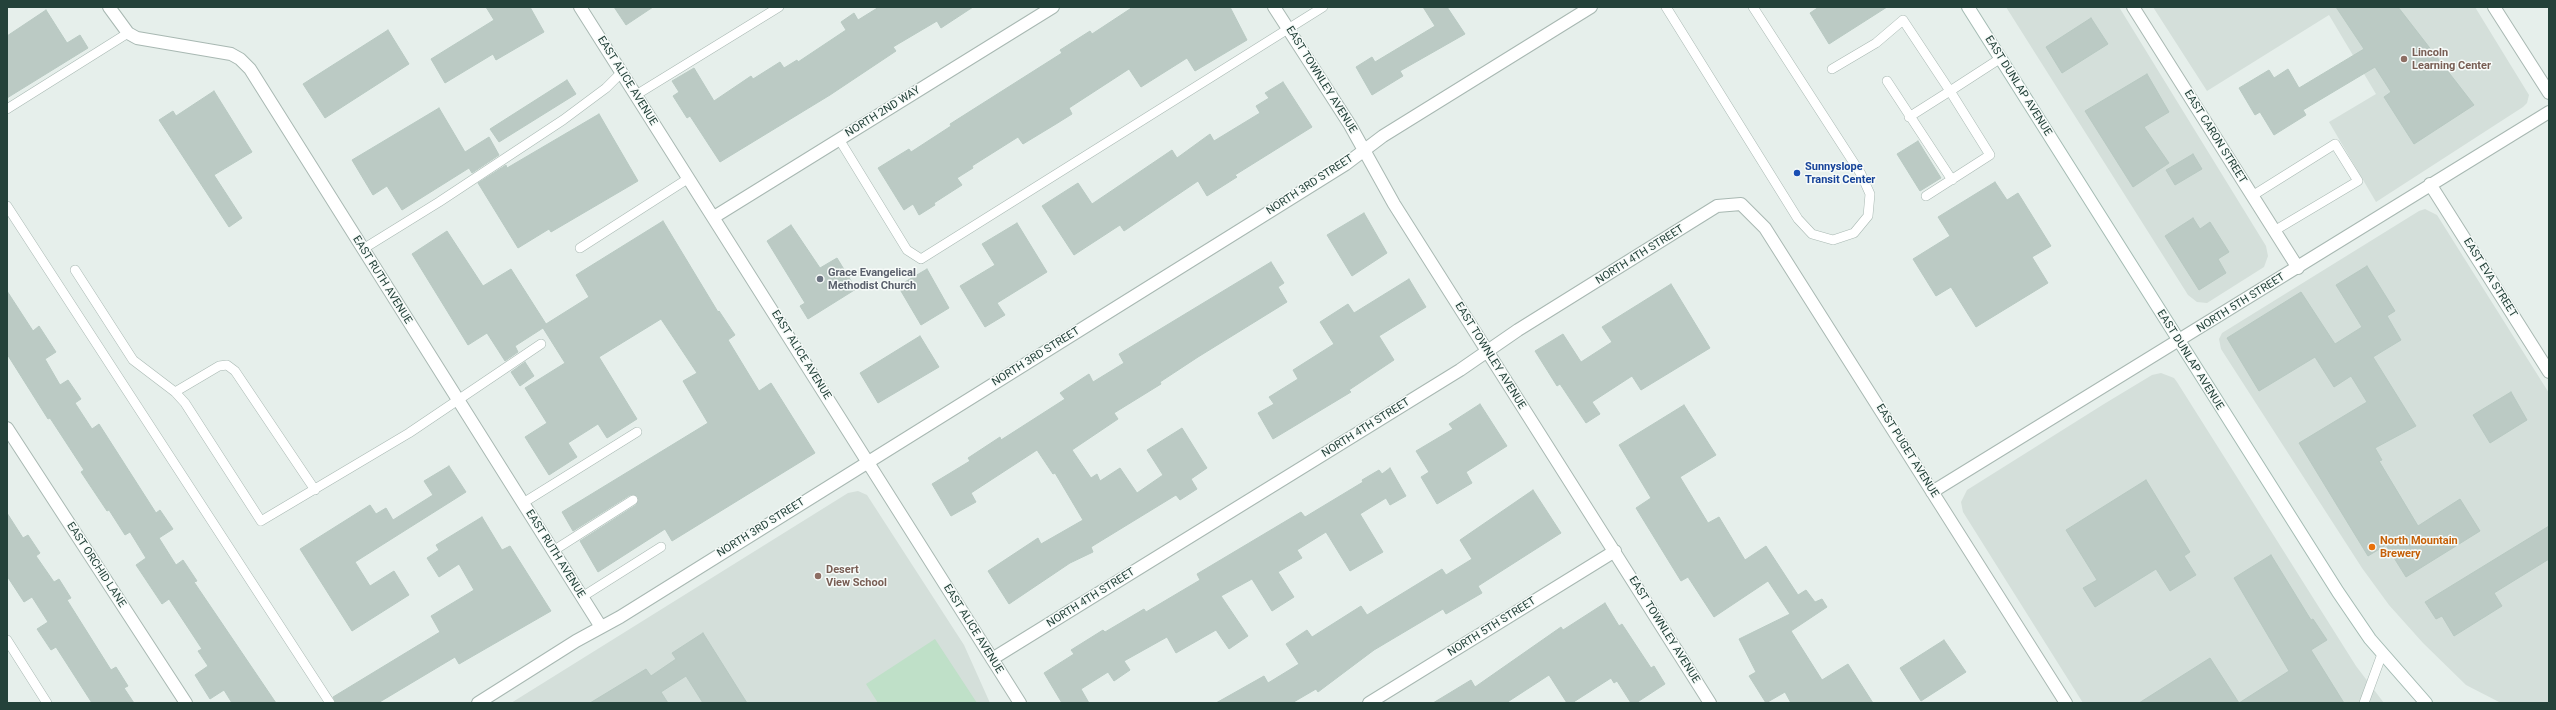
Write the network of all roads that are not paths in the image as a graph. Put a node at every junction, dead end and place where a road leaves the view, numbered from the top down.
1 (109, 7) edge
2 (580, 7) edge
3 (779, 7) edge
4 (1052, 7) edge
5 (1274, 7) edge
6 (1323, 7) edge
7 (1591, 7) edge
8 (1666, 7) edge
9 (1753, 7) edge
10 (1968, 7) edge
11 (2133, 7) edge
12 (2494, 7) edge
13 (1288, 27) junction
14 (128, 33) junction
15 (2001, 58) junction
16 (1832, 69) dead end
17 (622, 72) junction
18 (1887, 81) dead end
19 (1950, 91) junction
20 (2549, 93) edge
21 (636, 95) junction
22 (7, 109) edge
23 (2549, 112) edge
24 (1909, 117) junction
25 (839, 139) junction
26 (1364, 150) junction
27 (689, 178) junction
28 (1952, 180) junction
29 (2430, 184) junction
30 (1926, 196) dead end
31 (2252, 196) junction
32 (1741, 204) joint
33 (7, 206) edge
34 (714, 218) junction
35 (2274, 231) junction
36 (580, 248) dead end
37 (363, 249) junction
38 (2298, 268) junction
39 (75, 270) dead end
40 (2178, 342) junction
41 (541, 344) dead end
42 (1487, 352) junction
43 (2549, 372) edge
44 (175, 392) junction
45 (459, 401) junction
46 (7, 428) edge
47 (636, 432) dead end
48 (867, 461) junction
49 (315, 490) junction
50 (1932, 492) junction
51 (632, 500) dead end
52 (523, 503) junction
53 (661, 547) dead end
54 (554, 551) junction
55 (1615, 552) junction
56 (582, 597) junction
57 (601, 627) junction
58 (7, 640) edge
59 (2382, 654) junction
60 (992, 660) junction
61 (47, 703) edge
62 (186, 703) edge
63 (330, 703) edge
64 (478, 703) edge
65 (1020, 703) edge
66 (1369, 703) edge
67 (1710, 703) edge
68 (2066, 703) edge
69 (2364, 703) edge
70 (2426, 703) edge

1 - 14 street
2 - 17 street, EAST ALICE AVENUE
3 - 21 lane
4 - 25 street, NORTH 2ND WAY
5 - 13 street, EAST TOWNLEY AVENUE
6 - 13 lane
7 - 26 street, NORTH 3RD STREET
8 - 9 lane
10 - 15 street, EAST DUNLAP AVENUE
11 - 31 street, EAST CARON STREET
12 - 20 street
13 - 25 lane
13 - 26 street, EAST TOWNLEY AVENUE
14 - 22 lane
14 - 37 street, EAST RUTH AVENUE
15 - 19 lane
15 - 40 street, EAST DUNLAP AVENUE
16 - 19 lane
17 - 21 street, EAST ALICE AVENUE
17 - 37 lane
18 - 24 lane
19 - 24 lane
19 - 28 lane
21 - 27 street, EAST ALICE AVENUE
23 - 29 street, NORTH 5TH STREET
24 - 28 lane
25 - 34 street, NORTH 2ND WAY
26 - 42 street, EAST TOWNLEY AVENUE
26 - 48 street, NORTH 3RD STREET
27 - 34 street, EAST ALICE AVENUE
27 - 36 lane
28 - 30 lane
29 - 38 street, NORTH 5TH STREET
29 - 43 street, EAST EVA STREET
31 - 35 street, EAST CARON STREET
31 - 35 lane
32 - 42 street, NORTH 4TH STREET
32 - 50 street, EAST PUGET AVENUE
33 - 63 lane
34 - 48 street, EAST ALICE AVENUE
35 - 38 street, EAST CARON STREET
37 - 45 street, EAST RUTH AVENUE
38 - 40 street, NORTH 5TH STREET
39 - 44 lane
40 - 50 street, NORTH 5TH STREET
40 - 59 street, EAST DUNLAP AVENUE
41 - 45 lane
42 - 55 street, EAST TOWNLEY AVENUE
42 - 60 street, NORTH 4TH STREET
44 - 49 lane
44 - 49 lane
45 - 49 lane
45 - 52 street, EAST RUTH AVENUE
46 - 62 street, EAST ORCHID LANE
47 - 52 lane
48 - 57 street, NORTH 3RD STREET
48 - 60 street, EAST ALICE AVENUE
50 - 68 street, EAST PUGET AVENUE
51 - 54 lane
52 - 54 street, EAST RUTH AVENUE
53 - 56 lane
54 - 56 street, EAST RUTH AVENUE
55 - 66 street, NORTH 5TH STREET
55 - 67 street, EAST TOWNLEY AVENUE
56 - 57 street, EAST RUTH AVENUE
57 - 64 street, NORTH 3RD STREET
58 - 61 lane
59 - 69 lane
59 - 70 street, EAST DUNLAP AVENUE
60 - 65 street, EAST ALICE AVENUE

